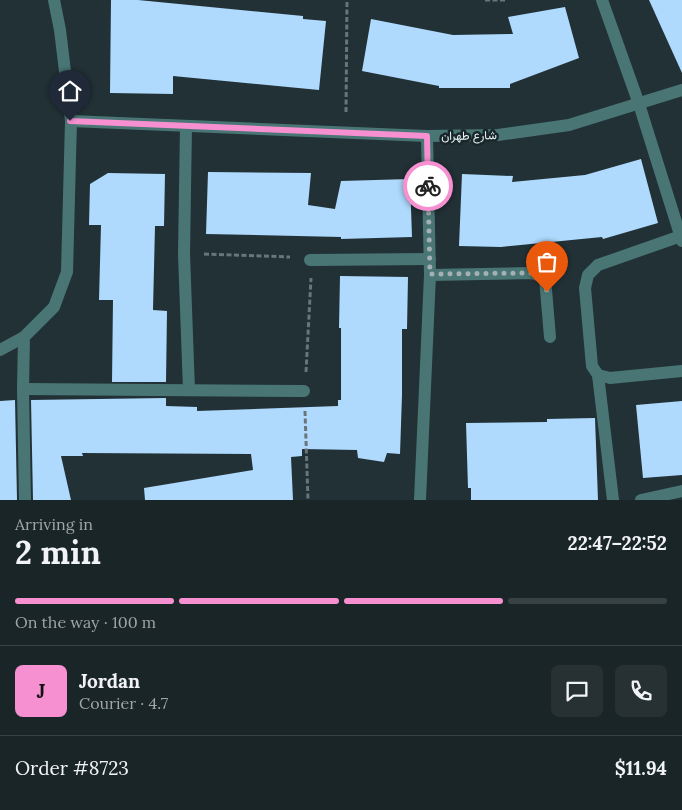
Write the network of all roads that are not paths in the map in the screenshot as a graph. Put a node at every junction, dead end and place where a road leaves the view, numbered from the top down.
1 (54, 0) edge
2 (602, 0) edge
3 (682, 90) edge
4 (639, 104) junction
5 (70, 121) junction
6 (186, 126) junction
7 (427, 136) junction
8 (681, 238) edge
9 (430, 259) junction
10 (310, 260) road end
11 (430, 274) junction
12 (24, 337) junction
13 (550, 337) dead end
14 (0, 350) edge
15 (682, 371) edge
16 (598, 375) junction
17 (23, 389) junction
18 (189, 390) junction
19 (304, 391) road end
20 (682, 491) edge
21 (25, 500) edge
22 (420, 500) edge
23 (613, 500) edge
24 (641, 500) edge

1 - 5 street
2 - 4 street
3 - 4 street, شارع طهران
4 - 7 street, شارع طهران
4 - 8 street
5 - 6 street, شارع طهران
5 - 12 street
6 - 7 street, شارع طهران
6 - 18 street
7 - 9 street
8 - 16 street
9 - 10 street
9 - 11 street
11 - 13 street
11 - 22 street
12 - 14 street
12 - 17 street
15 - 16 street
16 - 23 street
17 - 18 street
17 - 21 street
18 - 19 street
20 - 24 street

